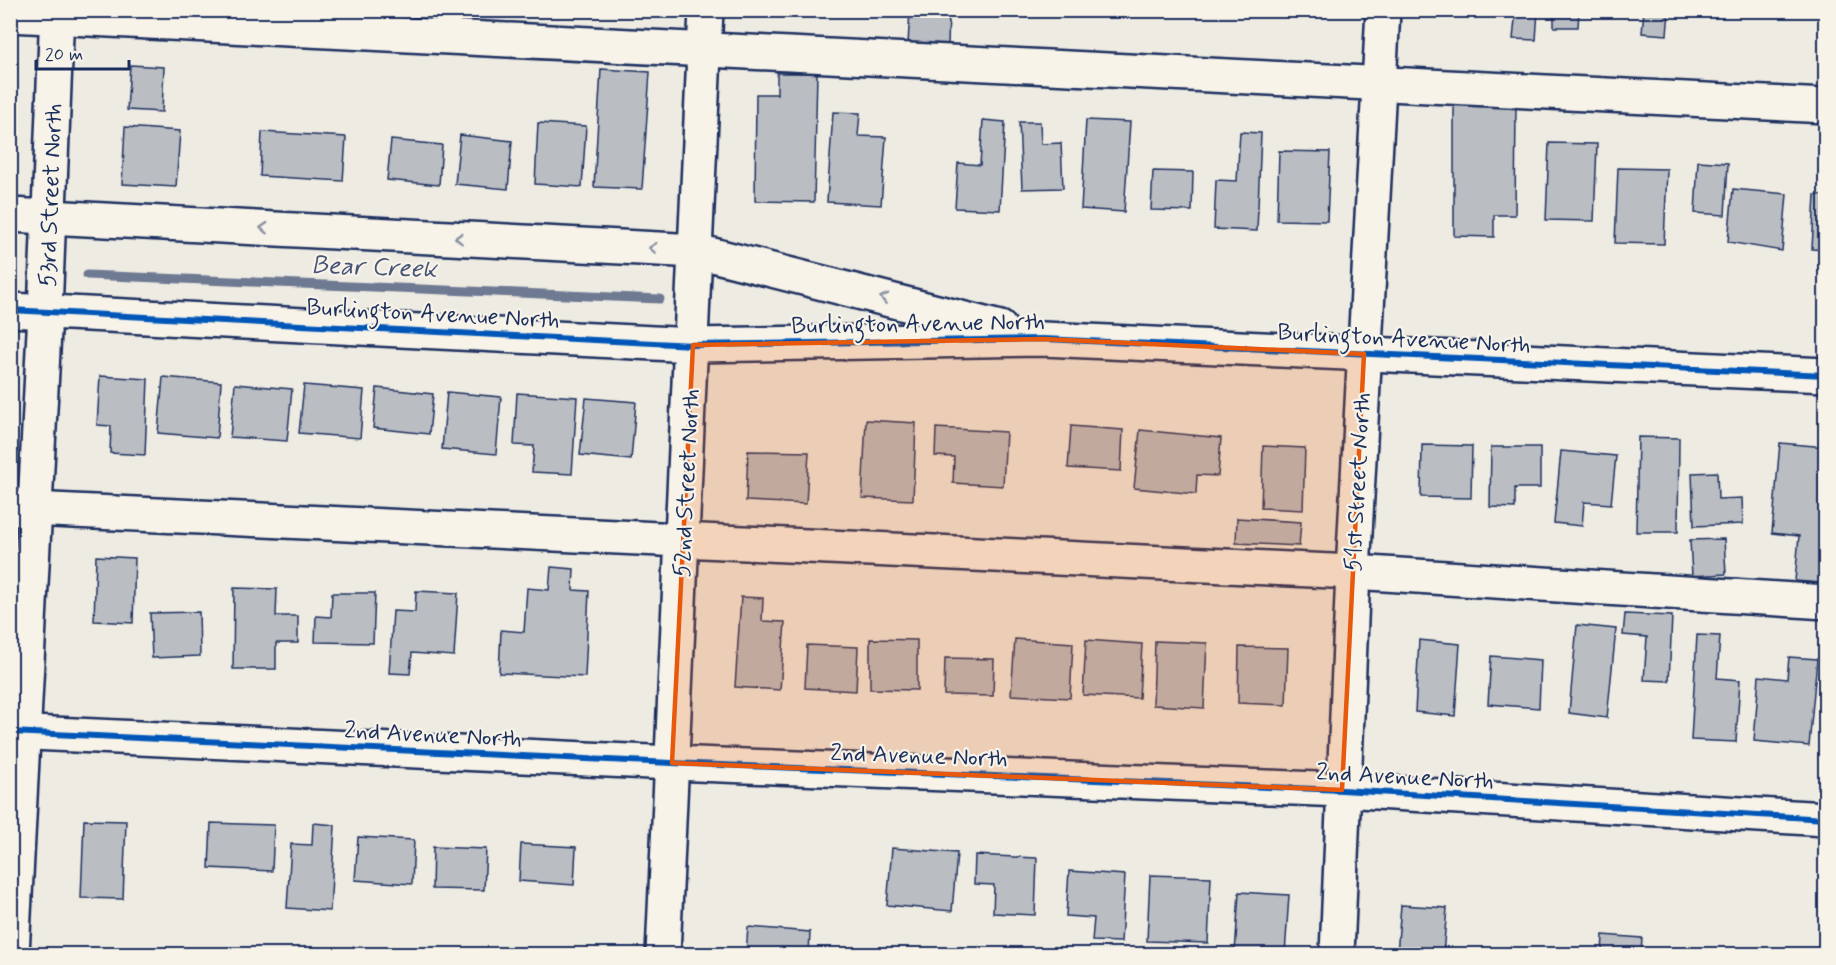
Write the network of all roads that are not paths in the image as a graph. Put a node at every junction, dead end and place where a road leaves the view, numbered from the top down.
1 (706, 10) edge
2 (1383, 10) edge
3 (57, 14) edge
4 (10, 15) edge
5 (705, 50) junction
6 (1378, 83) junction
7 (1826, 106) edge
8 (10, 215) edge
9 (49, 217) junction
10 (697, 251) junction
11 (10, 310) edge
12 (45, 312) junction
13 (1043, 339) junction
14 (693, 345) junction
15 (1364, 354) junction
16 (1826, 375) edge
17 (22, 508) edge
18 (683, 539) junction
19 (1353, 572) junction
20 (1826, 602) edge
21 (16, 733) edge
22 (672, 763) junction
23 (1342, 790) junction
24 (1826, 819) edge
25 (12, 954) edge
26 (663, 954) edge
27 (1337, 954) edge

1 - 5 street, 52nd Street North
2 - 6 street, 51st Street North
3 - 4 street
3 - 5 street
3 - 9 street, 53rd Street North
5 - 6 street
5 - 10 street, 52nd Street North
6 - 7 street
6 - 15 street, 51st Street North
8 - 9 street, Burlington Avenue North
10 -> 9 street, Burlington Avenue North
9 - 12 street, 53rd Street North
13 -> 10 street, Burlington Avenue North
10 - 14 street, 52nd Street North
11 - 12 street, Burlington Avenue North
12 - 14 street, Burlington Avenue North
12 - 17 street, 53rd Street North
13 - 14 street, Burlington Avenue North
13 - 15 street, Burlington Avenue North
14 - 18 street, 52nd Street North
15 - 16 street, Burlington Avenue North
15 - 19 street, 51st Street North
17 - 18 street
17 - 21 street, 53rd Street North
18 - 19 street
18 - 22 street, 52nd Street North
19 - 20 street
19 - 23 street, 51st Street North
21 - 22 street, 2nd Avenue North
21 - 25 street, 53rd Street North
22 - 23 street, 2nd Avenue North
22 - 26 street, 52nd Street North
23 - 24 street, 2nd Avenue North
23 - 27 street, 51st Street North

